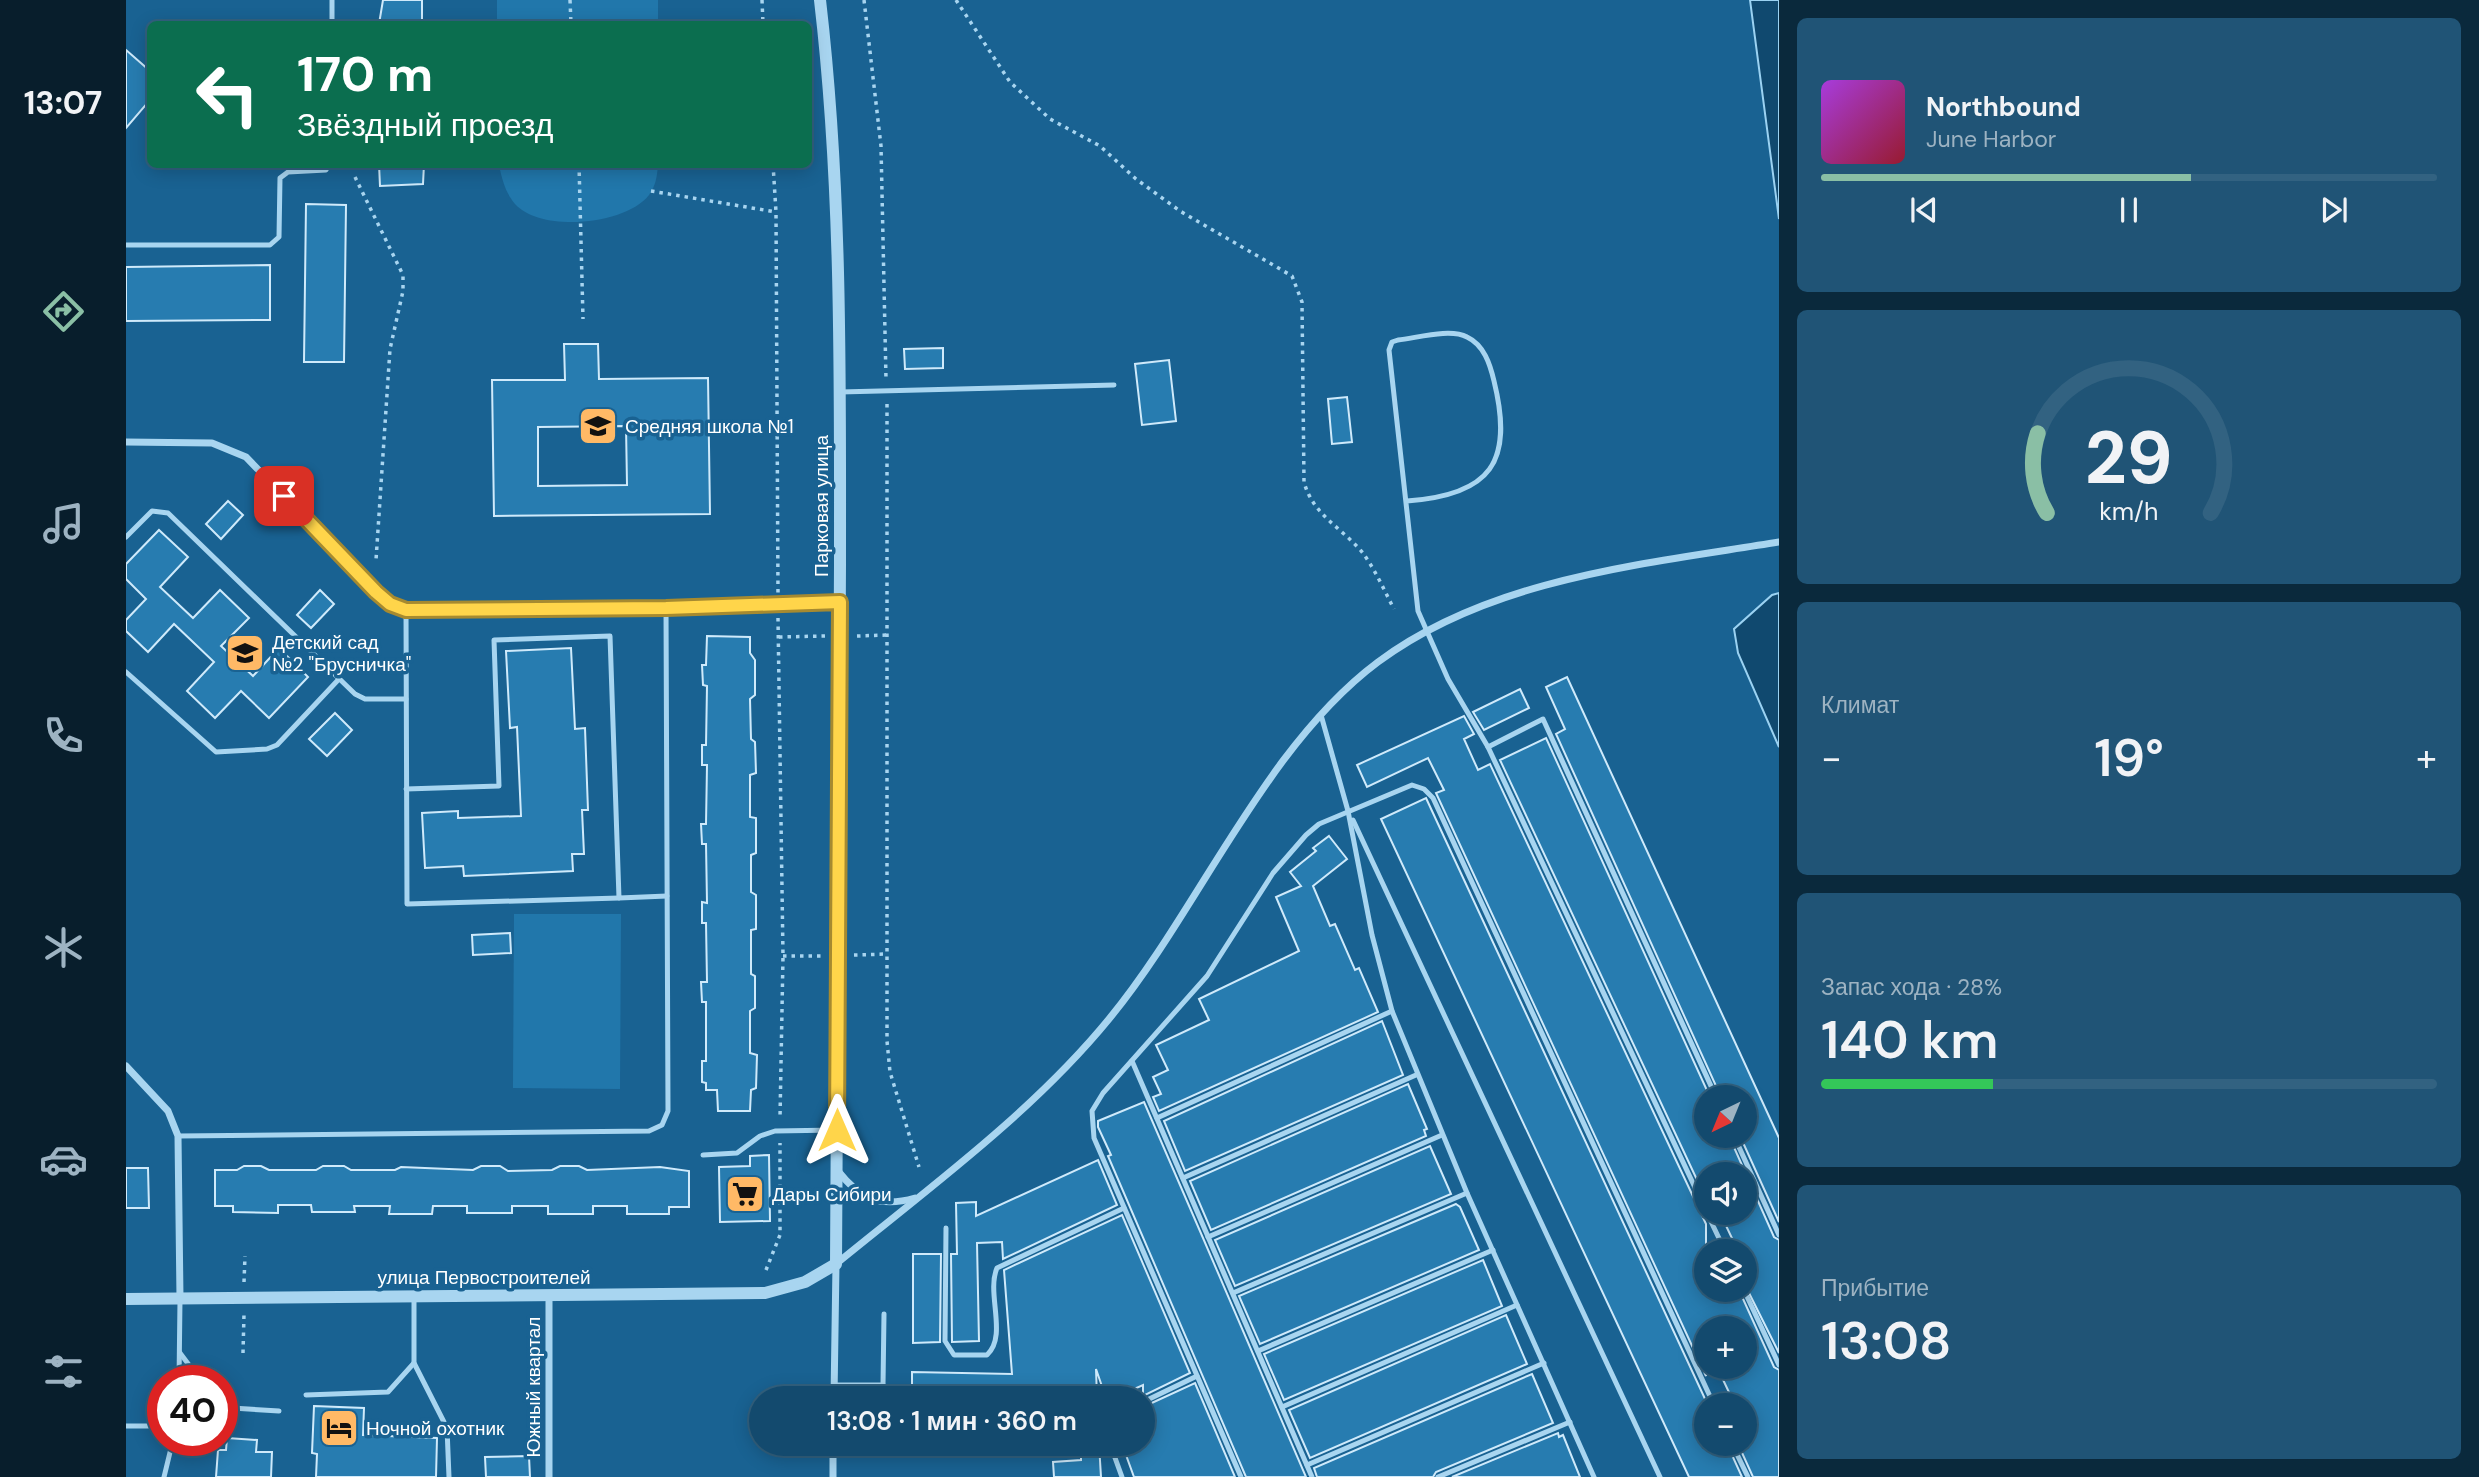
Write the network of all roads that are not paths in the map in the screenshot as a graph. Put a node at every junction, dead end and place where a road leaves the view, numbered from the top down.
1 (332, 0) edge
2 (821, 0) edge
3 (332, 21) edge
4 (327, 168) edge
5 (126, 245) edge
6 (1114, 385) dead end
7 (840, 392) junction
8 (126, 442) edge
9 (1407, 501) junction
10 (126, 537) edge
11 (1779, 542) edge
12 (840, 602) junction
13 (666, 608) junction
14 (406, 610) junction
15 (1426, 633) junction
16 (126, 672) edge
17 (339, 679) junction
18 (406, 699) junction
19 (1321, 715) junction
20 (1488, 747) junction
21 (406, 789) junction
22 (1349, 811) junction
23 (667, 897) junction
24 (618, 898) junction
25 (1392, 1011) junction
26 (1132, 1061) junction
27 (126, 1066) edge
28 (1416, 1074) junction
29 (1711, 1085) edge
30 (1157, 1118) junction
31 (837, 1130) junction
32 (1442, 1135) junction
33 (178, 1136) junction
34 (1739, 1148) edge
35 (703, 1155) dead end
36 (837, 1171) junction
37 (1183, 1178) junction
38 (1694, 1184) edge
39 (1467, 1192) junction
40 (921, 1197) junction
41 (1124, 1208) junction
42 (946, 1228) dead end
43 (1779, 1235) edge
44 (1208, 1237) junction
45 (1493, 1250) junction
46 (836, 1264) junction
47 (1233, 1293) junction
48 (414, 1297) junction
49 (549, 1297) junction
50 (180, 1298) junction
51 (126, 1299) edge
52 (1750, 1302) edge
53 (1517, 1305) junction
54 (884, 1314) dead end
55 (1258, 1351) junction
56 (180, 1353) junction
57 (414, 1363) junction
58 (1544, 1363) junction
59 (180, 1365) edge
60 (189, 1365) edge
61 (1779, 1365) edge
62 (1197, 1376) junction
63 (834, 1385) joint
64 (883, 1385) joint
65 (1708, 1393) edge
66 (306, 1395) dead end
67 (1155, 1396) edge
68 (1282, 1407) junction
69 (238, 1408) edge
70 (279, 1411) dead end
71 (1570, 1422) junction
72 (126, 1426) edge
73 (147, 1426) edge
74 (169, 1456) edge
75 (833, 1456) edge
76 (1114, 1456) edge
77 (1738, 1456) edge
78 (1307, 1465) junction
79 (163, 1477) edge
80 (449, 1477) edge
81 (549, 1477) edge
82 (833, 1477) edge
83 (1122, 1477) edge
84 (1241, 1477) edge
85 (1312, 1477) edge
86 (1438, 1477) edge
87 (1594, 1477) edge
88 (1660, 1477) edge
89 (1748, 1477) edge

1 - 3 lane
2 - 7 street, Парковая улица
4 - 5 lane
6 - 7 lane
7 - 12 street, Парковая улица
8 - 14 street
9 - 9 lane
9 - 15 lane
10 - 17 lane
11 - 15 street
12 - 13 street
12 - 31 street, Парковая улица
13 - 14 street
13 - 23 lane
14 - 18 lane
15 - 19 street
15 - 20 lane
16 - 17 lane
17 - 18 lane
18 - 21 lane
19 - 22 lane
19 - 40 street
20 - 29 lane
20 - 38 lane
21 - 24 lane
21 - 24 lane
22 - 25 lane
22 - 26 lane
22 - 65 lane
22 - 88 lane
23 - 24 lane
23 - 33 lane
25 - 28 lane
25 - 30 lane
26 - 30 lane
26 - 41 lane
27 - 33 street
28 - 32 lane
28 - 37 lane
30 - 37 lane
31 - 35 lane
31 - 36 street, Парковая улица
32 - 39 lane
32 - 44 lane
33 - 50 street
34 - 43 lane
36 - 40 street
36 - 46 street, Парковая улица
37 - 44 lane
39 - 45 lane
39 - 47 lane
40 - 46 street
41 - 42 lane
41 - 62 lane
44 - 47 lane
45 - 53 lane
45 - 55 lane
46 - 49 street, улица Первостроителей
46 - 63 street
47 - 55 lane
48 - 49 street, улица Первостроителей
48 - 50 street, улица Первостроителей
48 - 57 lane
49 - 81 street, Южный квартал
50 - 51 street, улица Первостроителей
50 - 56 lane
52 - 61 lane
53 - 58 lane
53 - 68 lane
54 - 64 lane
55 - 68 lane
56 - 59 lane
56 - 60 lane
57 - 66 lane
57 - 80 lane
58 - 71 lane
58 - 78 lane
62 - 67 lane
62 - 84 lane
63 - 64 lane
68 - 78 lane
69 - 70 lane
71 - 86 lane
71 - 87 lane
72 - 73 lane
74 - 79 lane
75 - 82 street
76 - 83 lane
77 - 89 lane
78 - 85 lane

